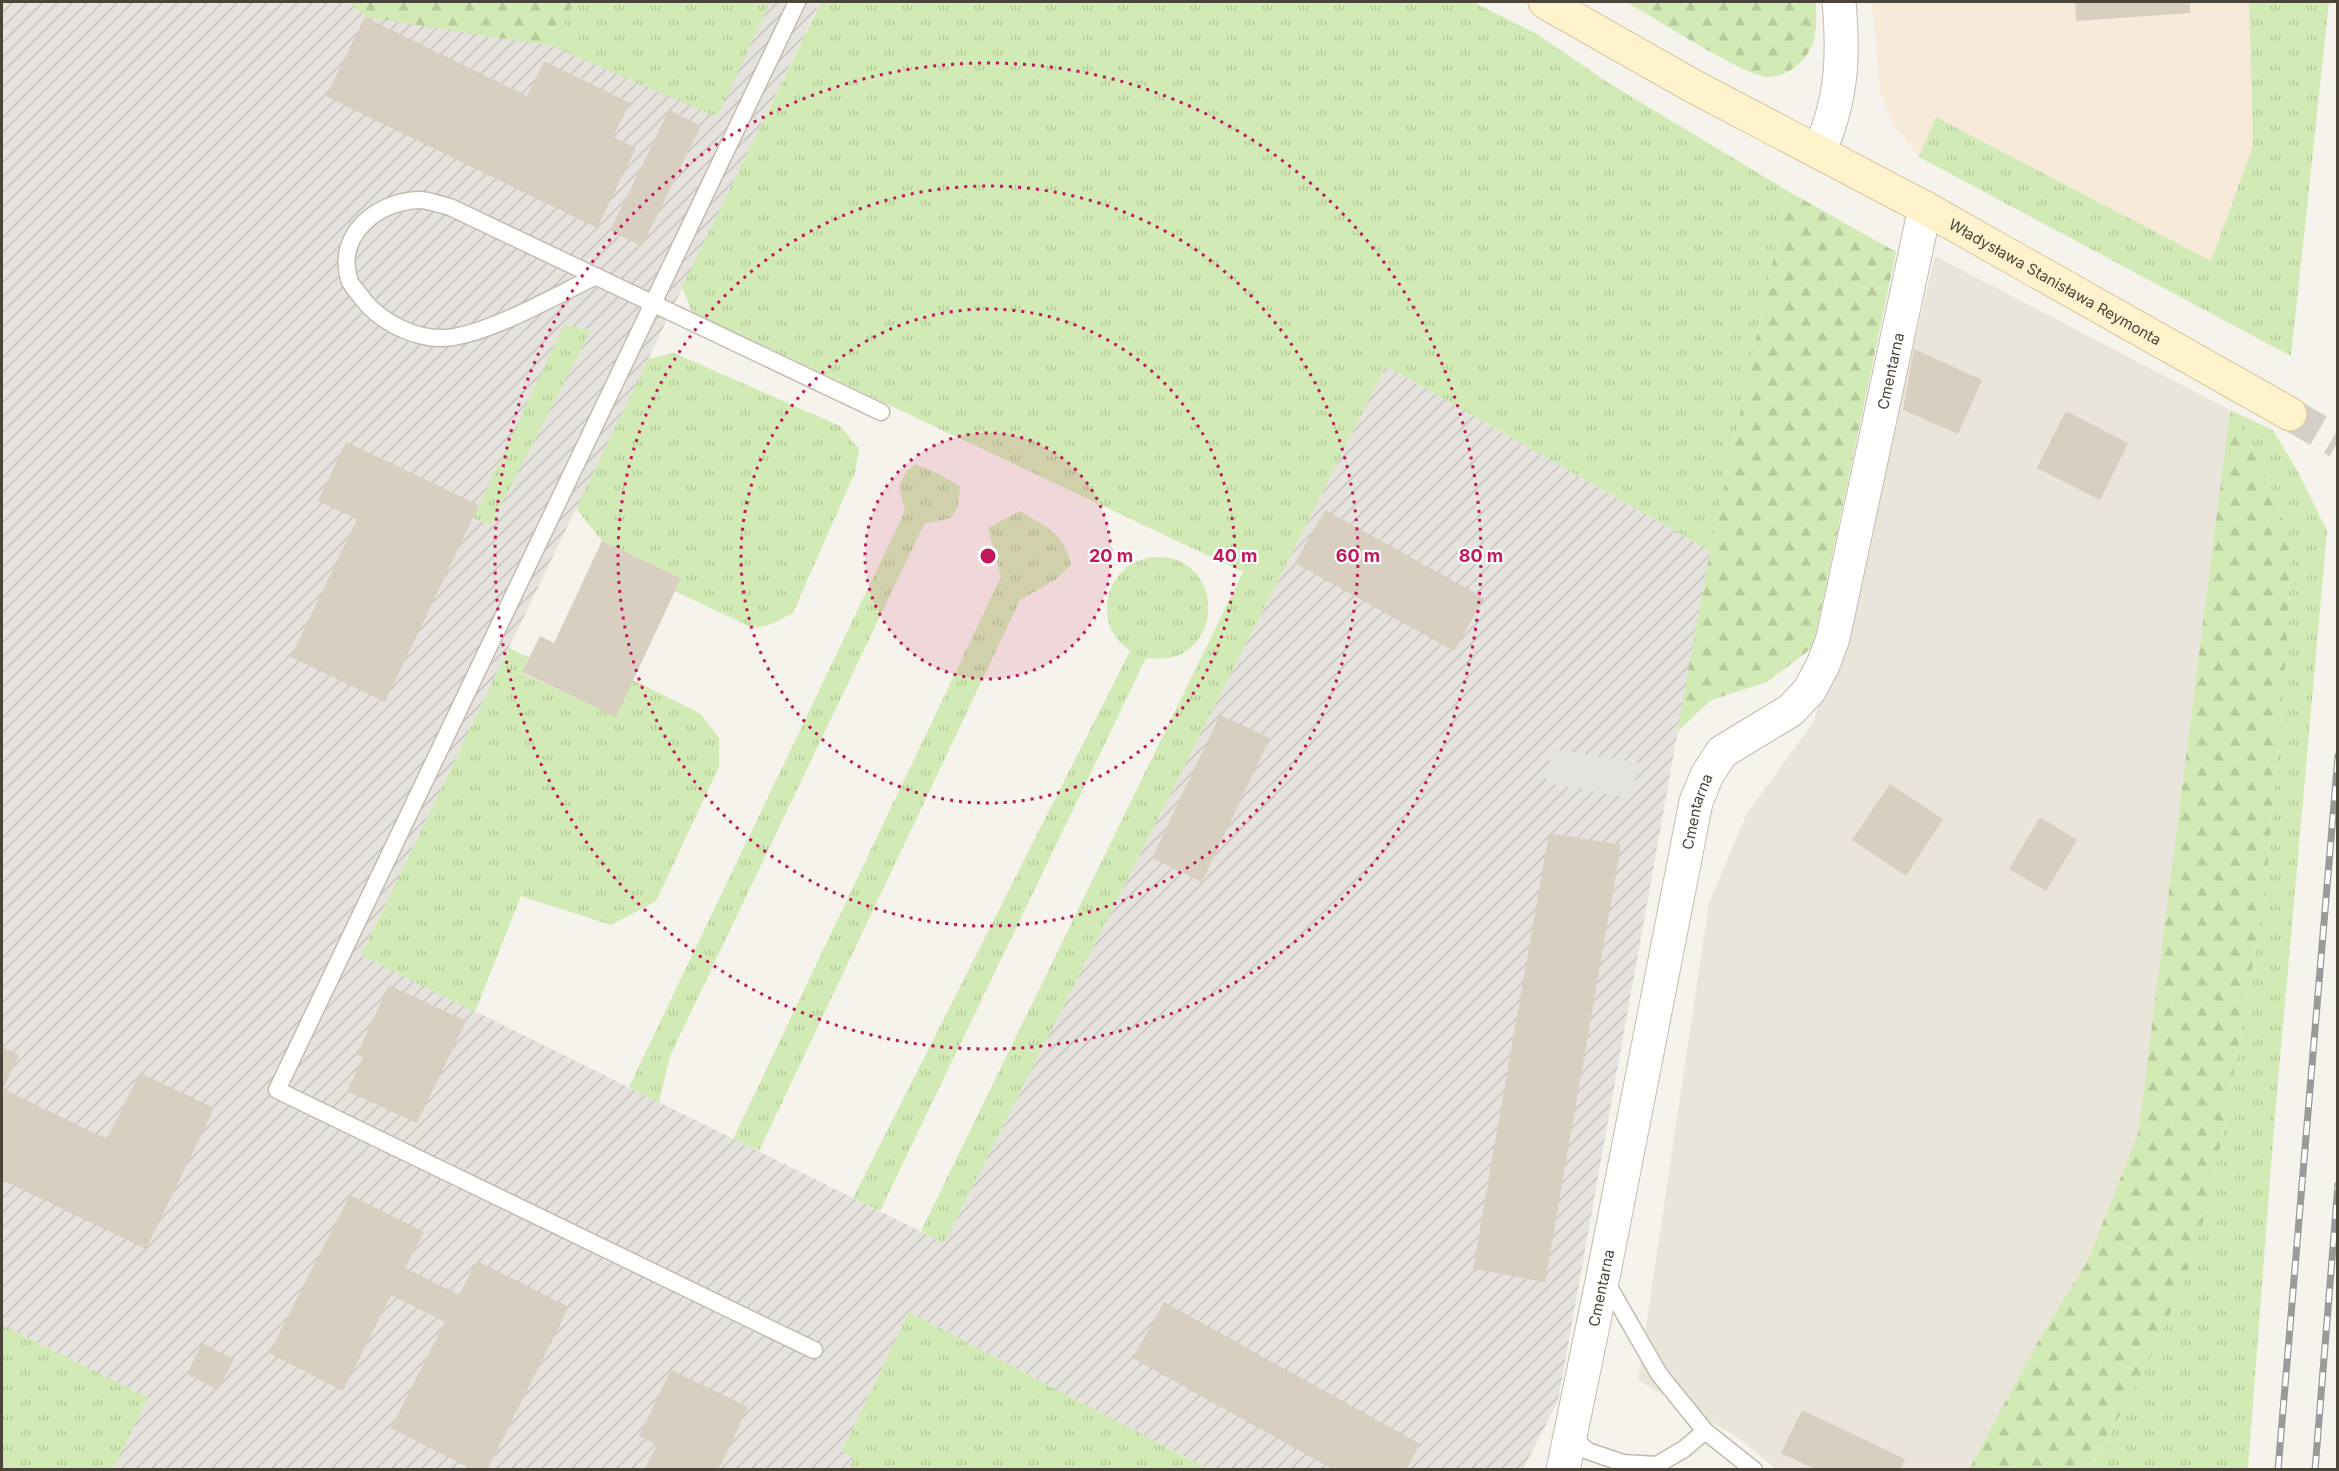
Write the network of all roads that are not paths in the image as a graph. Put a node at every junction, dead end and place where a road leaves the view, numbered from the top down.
1 (797, 2) edge
2 (1545, 2) edge
3 (1839, 2) edge
4 (1819, 152) junction
5 (1925, 208) junction
6 (596, 276) junction
7 (653, 303) junction
8 (882, 412) dead end
9 (2290, 414) tunnel mouth
10 (1603, 1277) junction
11 (814, 1350) dead end
12 (1705, 1431) junction
13 (1570, 1436) junction
14 (1563, 1470) edge
15 (1754, 1470) edge

1 - 7 lane
2 - 4 street, Władysława Stanisława Reymonta
3 - 4 street
4 - 5 street, Władysława Stanisława Reymonta
5 - 9 street, Władysława Stanisława Reymonta
5 - 10 street, Cmentarna
6 - 6 lane
6 - 7 lane
7 - 8 lane
7 - 11 lane
10 - 12 lane
10 - 13 street, Cmentarna
12 - 13 lane
12 - 15 lane
13 - 14 street, Cmentarna

